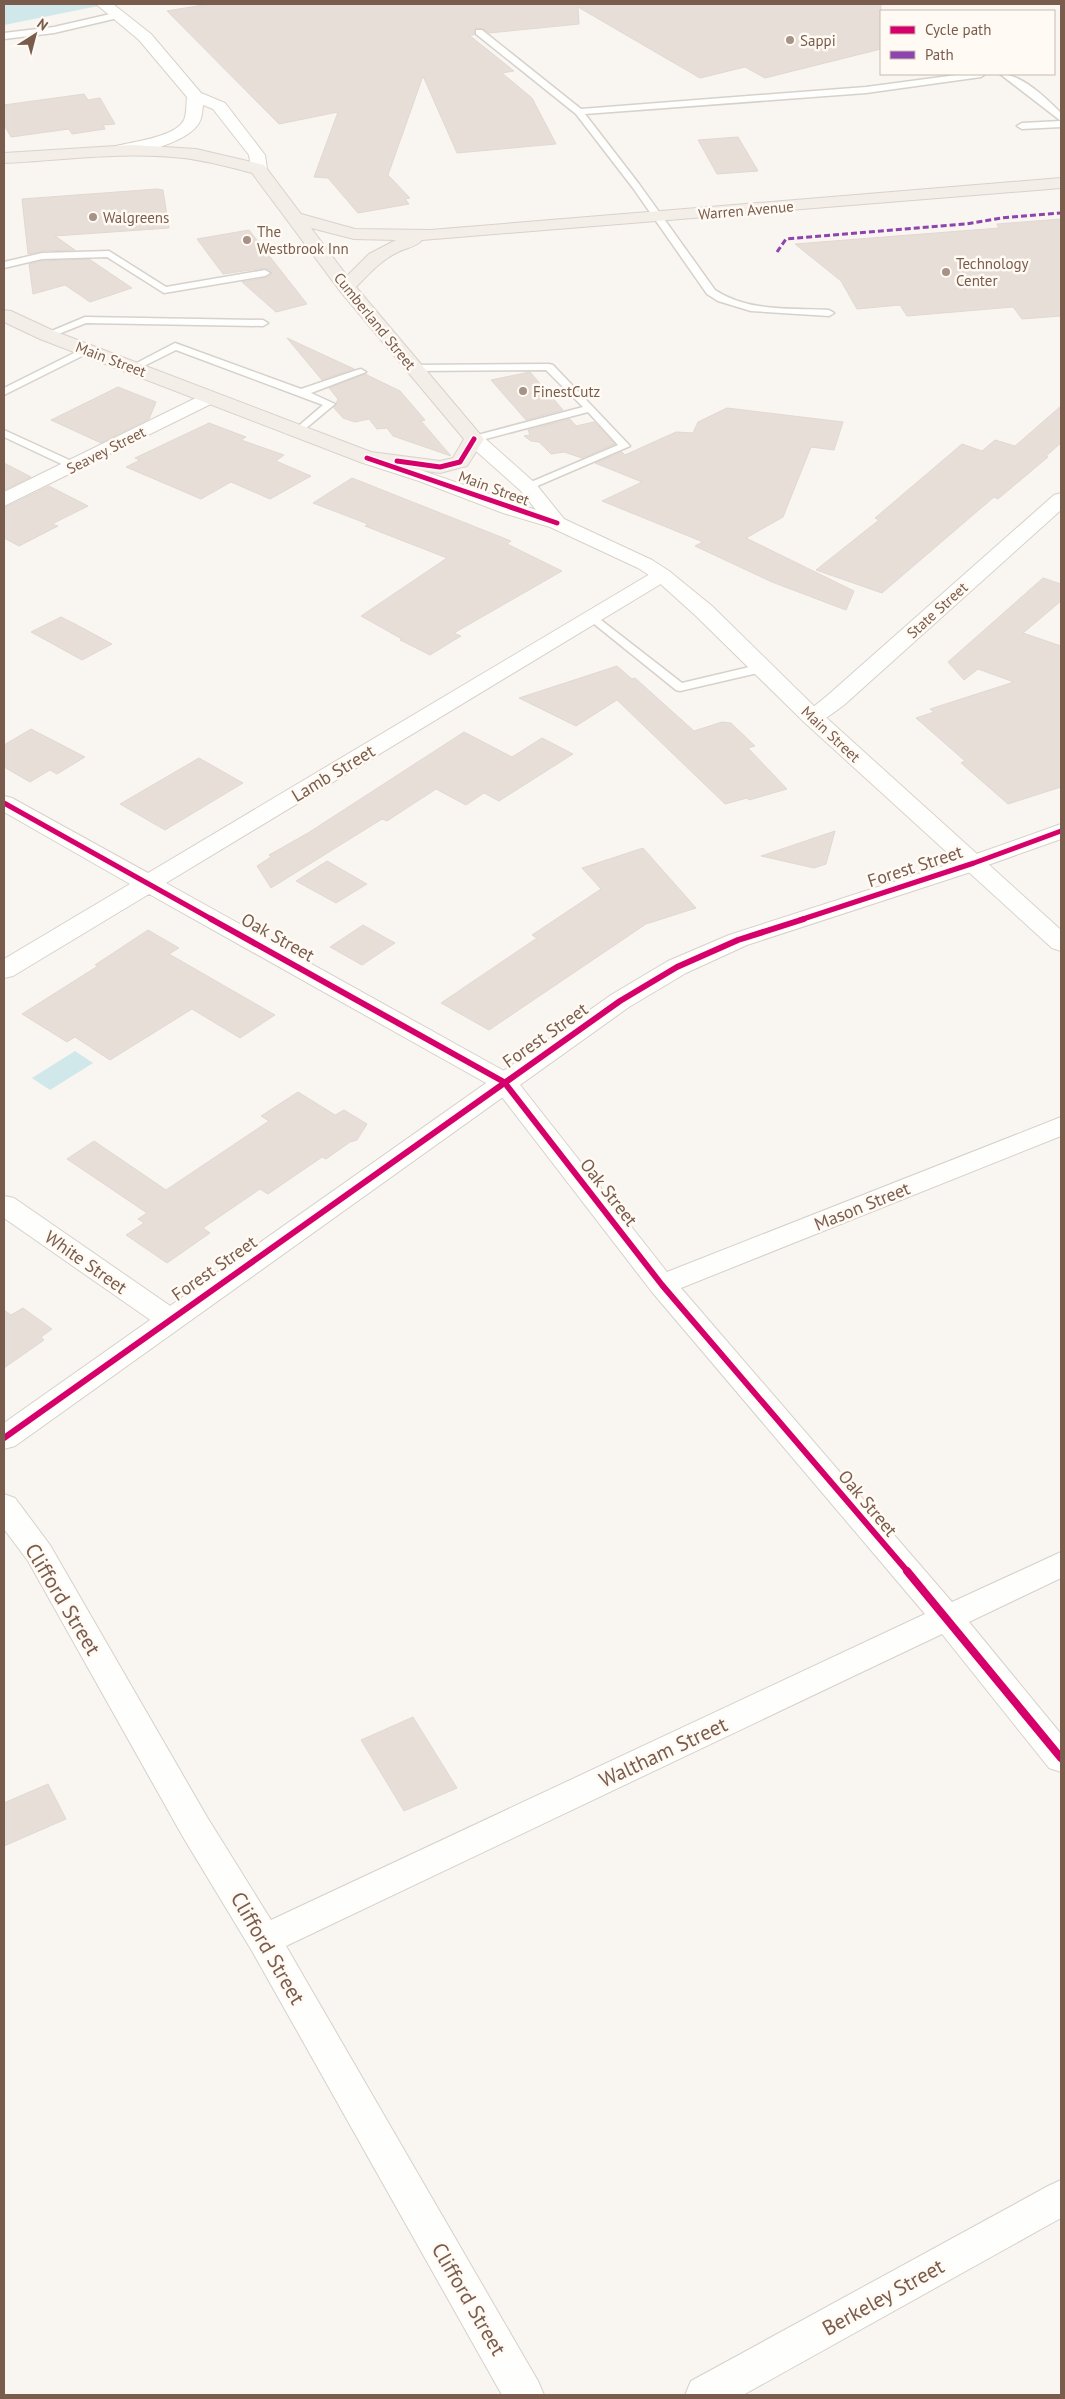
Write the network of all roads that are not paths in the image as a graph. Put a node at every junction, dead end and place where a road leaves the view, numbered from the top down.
1 (105, 4) edge
2 (119, 15) junction
3 (479, 32) dead end
4 (4, 36) edge
5 (974, 75) edge
6 (1006, 75) edge
7 (196, 96) junction
8 (579, 112) junction
9 (1061, 118) edge
10 (1061, 124) edge
11 (1022, 126) dead end
12 (122, 150) junction
13 (4, 158) edge
14 (258, 168) junction
15 (1061, 183) edge
16 (657, 217) junction
17 (295, 218) junction
18 (430, 235) junction
19 (4, 265) edge
20 (265, 273) dead end
21 (346, 287) junction
22 (829, 313) dead end
23 (4, 315) edge
24 (263, 323) dead end
25 (47, 335) junction
26 (86, 350) junction
27 (132, 368) junction
28 (413, 368) junction
29 (361, 372) dead end
30 (4, 392) edge
31 (301, 393) junction
32 (208, 398) junction
33 (590, 408) junction
34 (299, 432) junction
35 (4, 433) edge
36 (474, 439) junction
37 (367, 458) junction
38 (74, 466) junction
39 (528, 487) junction
40 (1061, 499) edge
41 (4, 500) edge
42 (557, 522) junction
43 (662, 576) junction
44 (592, 617) junction
45 (762, 668) junction
46 (812, 717) junction
47 (4, 803) edge
48 (1061, 831) edge
49 (974, 863) junction
50 (149, 883) junction
51 (1061, 943) edge
52 (4, 970) edge
53 (504, 1082) junction
54 (1061, 1126) edge
55 (4, 1205) edge
56 (662, 1285) junction
57 (169, 1319) junction
58 (4, 1438) edge
59 (4, 1506) edge
60 (1061, 1564) edge
61 (946, 1618) junction
62 (1061, 1758) edge
63 (264, 1940) junction
64 (1061, 2198) edge
65 (524, 2395) edge
66 (705, 2395) edge

1 - 2 street, Cumberland Street
2 - 4 lane
2 - 7 street, Cumberland Street
3 - 8 lane
5 - 8 lane
6 - 9 lane
7 - 12 street
7 - 14 street, Cumberland Street
8 - 16 lane
10 - 11 lane
12 - 13 main road
12 - 14 main road
14 - 17 main road, Cumberland Street
15 - 16 main road, Warren Avenue
16 - 18 main road, Warren Avenue
16 - 22 lane
17 - 18 main road, Warren Avenue
17 - 21 main road, Cumberland Street
18 - 21 main road, Warren Avenue
19 - 20 lane
21 - 28 main road, Cumberland Street
23 - 25 main road, Main Street
24 - 25 lane
25 - 26 main road, Main Street
26 - 27 main road, Main Street
26 - 30 lane
27 - 31 lane
27 - 32 main road, Main Street
28 - 33 lane
28 - 36 main road, Cumberland Street
29 - 31 lane
31 - 34 lane
32 - 34 main road, Main Street
32 - 38 street, Seavey Street
33 - 36 lane
33 - 39 lane
34 - 37 main road, Main Street
35 - 38 lane
36 - 37 main road
36 - 39 street, Cumberland Street
37 - 42 street, Main Street
38 - 41 street, Seavey Street
39 - 42 street, Cumberland Street
40 - 46 street, State Street
42 - 43 street, Main Street
43 - 44 street, Lamb Street
43 - 45 street, Main Street
44 - 45 lane
44 - 50 street, Lamb Street
45 - 46 street, Main Street
46 - 49 street, Main Street
47 - 50 street, Oak Street
48 - 49 street, Forest Street
49 - 51 street, Main Street
49 - 53 street, Forest Street
50 - 52 street, Lamb Street
50 - 53 street, Oak Street
53 - 56 street, Oak Street
53 - 57 street, Forest Street
54 - 56 street, Mason Street
55 - 57 street, White Street
56 - 61 street, Oak Street
57 - 58 street, Forest Street
59 - 63 street, Clifford Street
60 - 61 street, Waltham Street
61 - 62 street, Oak Street
61 - 63 street, Waltham Street
63 - 65 street, Clifford Street
64 - 66 street, Berkeley Street

